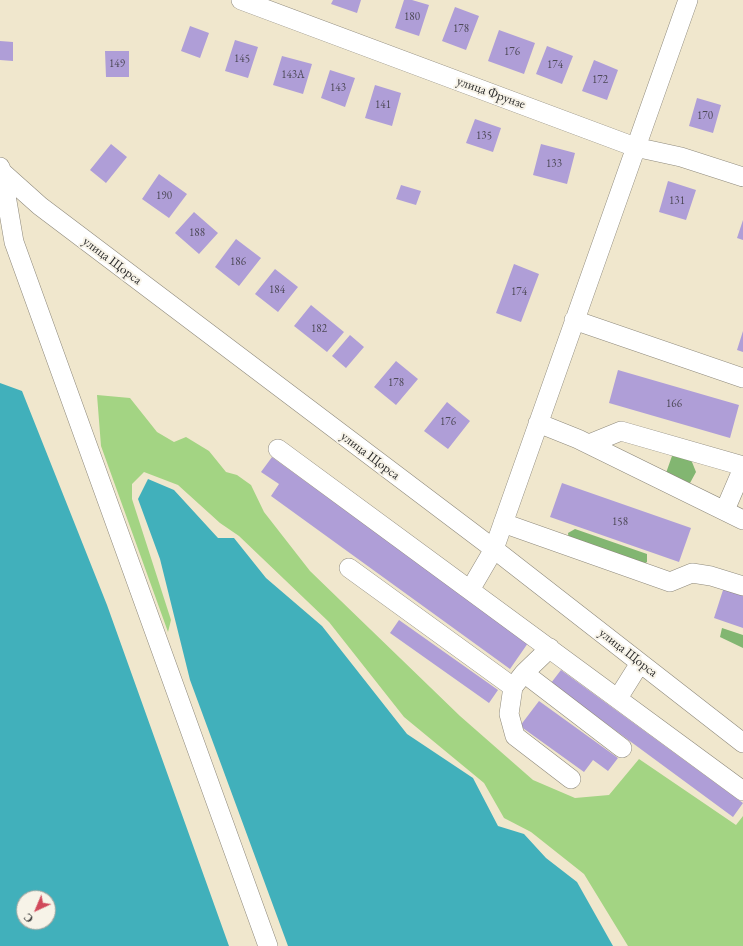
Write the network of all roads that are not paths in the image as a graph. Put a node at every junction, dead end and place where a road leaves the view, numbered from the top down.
1 (241, 0) edge
2 (688, 0) edge
3 (635, 147) junction
4 (1, 170) edge
5 (743, 177) edge
6 (574, 320) junction
7 (743, 378) edge
8 (538, 423) junction
9 (590, 444) junction
10 (278, 450) dead end
11 (743, 467) edge
12 (725, 510) junction
13 (743, 520) edge
14 (503, 523) junction
15 (494, 549) junction
16 (349, 568) dead end
17 (743, 586) edge
18 (470, 590) junction
19 (550, 648) junction
20 (640, 663) junction
21 (518, 680) junction
22 (618, 698) junction
23 (743, 743) edge
24 (622, 748) dead end
25 (571, 779) dead end
26 (743, 791) edge
27 (268, 946) edge

1 - 3 street, улица Фрунзе
2 - 3 street
3 - 5 street, улица Фрунзе
3 - 6 street
4 - 15 street, улица Щорса
4 - 27 street
6 - 7 street
6 - 8 street
8 - 9 street
8 - 14 street
9 - 11 street
9 - 12 street
10 - 18 street
11 - 12 street
12 - 13 street
14 - 15 street
14 - 17 street
15 - 18 street
15 - 20 street, улица Щорса
16 - 21 street
18 - 19 street
19 - 21 street
19 - 22 street
20 - 22 street
20 - 23 street, улица Щорса
21 - 24 street
21 - 25 street
22 - 26 street

